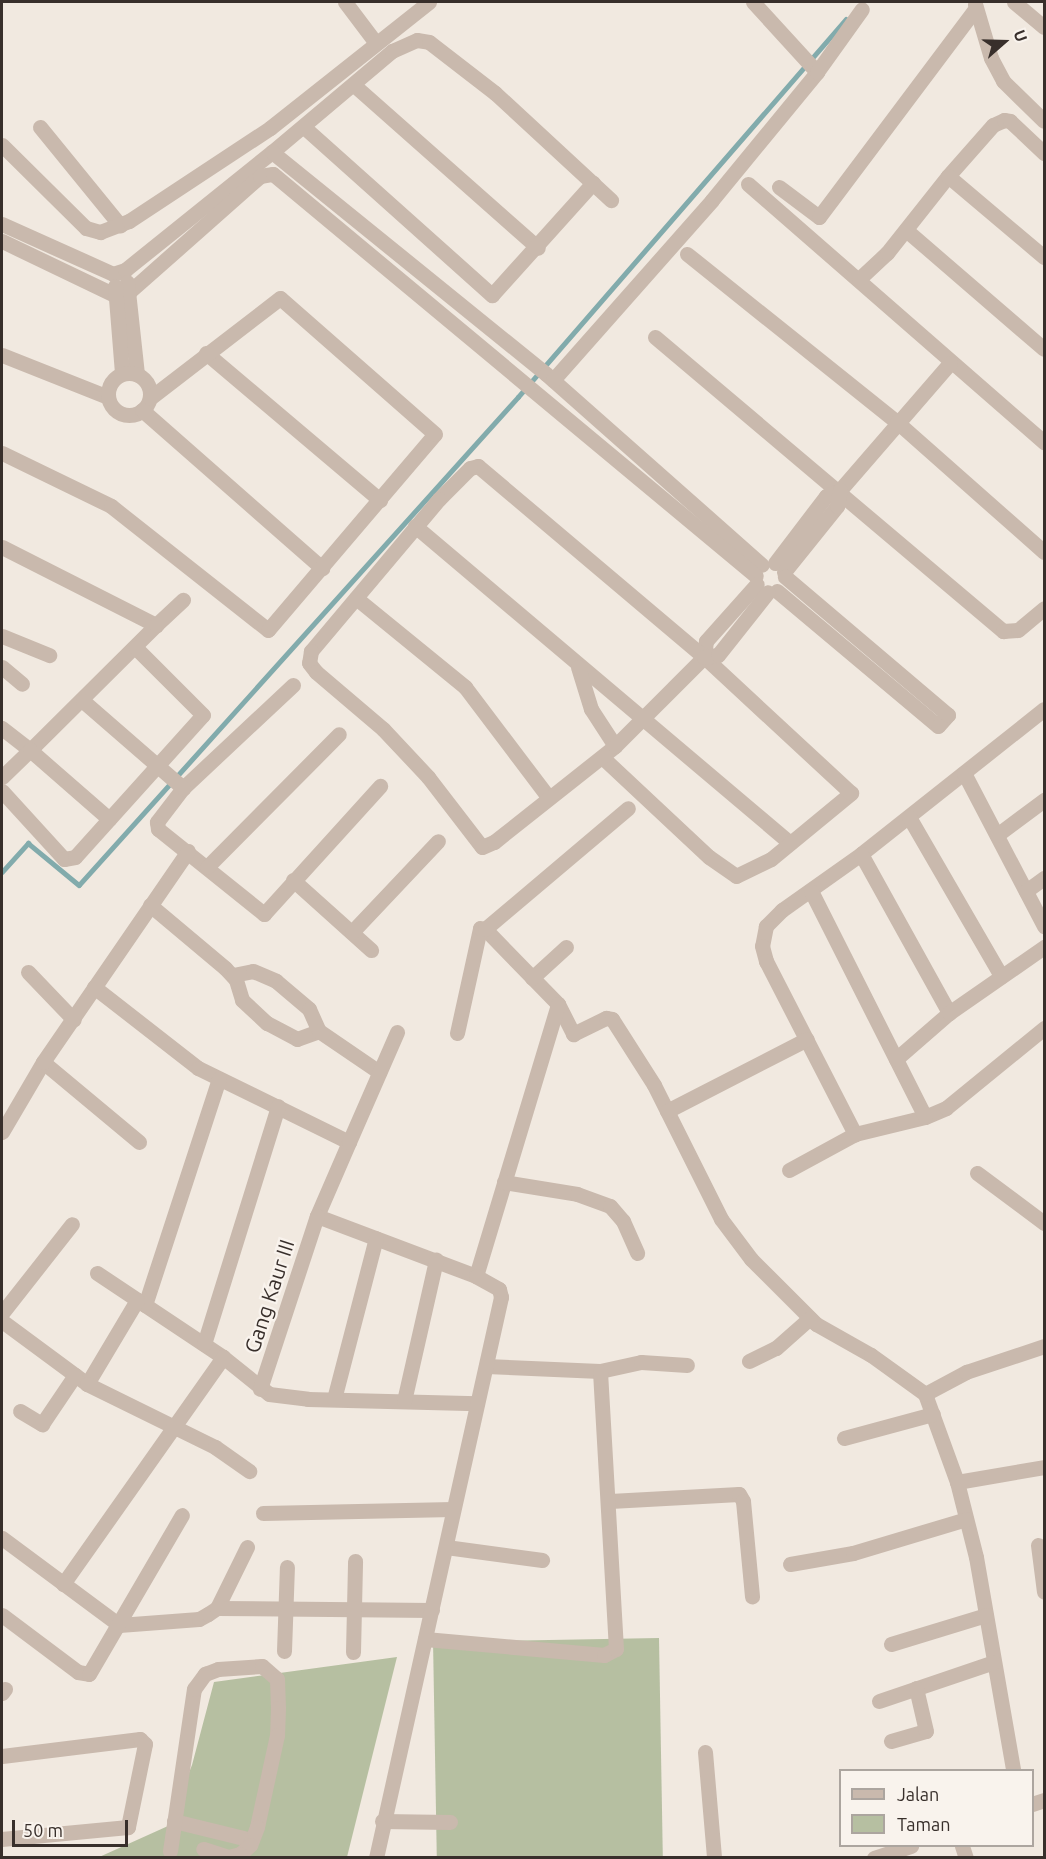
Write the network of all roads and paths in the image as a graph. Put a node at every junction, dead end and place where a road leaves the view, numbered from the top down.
1 (345, 2) edge
2 (429, 2) edge
3 (753, 2) edge
4 (1014, 2) edge
5 (975, 5) edge
6 (861, 9) dead end
7 (1044, 27) edge
8 (376, 43) junction
9 (811, 66) junction
10 (355, 86) junction
11 (1044, 121) edge
12 (40, 127) dead end
13 (305, 128) junction
14 (2, 145) edge
15 (272, 152) junction
16 (1044, 153) edge
17 (948, 176) junction
18 (593, 183) junction
19 (748, 184) dead end
20 (779, 188) dead end
21 (611, 200) dead end
22 (2, 224) edge
23 (120, 225) junction
24 (906, 230) junction
25 (2, 241) edge
26 (538, 248) junction
27 (687, 254) dead end
28 (1044, 257) edge
29 (119, 272) junction
30 (859, 279) junction
31 (123, 294) junction
32 (655, 337) dead end
33 (1044, 349) edge
34 (206, 353) junction
35 (2, 358) edge
36 (530, 362) junction
37 (950, 363) junction
38 (130, 373) junction
39 (550, 377) junction
40 (517, 378) junction
41 (108, 397) junction
42 (146, 404) junction
43 (897, 422) junction
44 (1044, 442) edge
45 (2, 453) edge
46 (840, 490) junction
47 (380, 500) junction
48 (415, 526) junction
49 (2, 547) edge
50 (1044, 552) edge
51 (322, 568) junction
52 (771, 578) junction
53 (356, 598) junction
54 (183, 600) dead end
55 (1044, 608) edge
56 (732, 612) junction
57 (744, 622) junction
58 (156, 625) junction
59 (2, 636) edge
60 (136, 648) junction
61 (49, 655) dead end
62 (704, 657) junction
63 (2, 667) edge
64 (578, 667) junction
65 (22, 684) dead end
66 (293, 685) dead end
67 (83, 701) junction
68 (1044, 709) edge
69 (641, 721) junction
70 (2, 728) edge
71 (339, 734) dead end
72 (615, 746) junction
73 (30, 750) junction
74 (602, 757) junction
75 (160, 769) junction
76 (964, 773) junction
77 (2, 777) edge
78 (180, 785) junction
79 (380, 786) dead end
80 (2, 791) edge
81 (549, 798) junction
82 (1044, 800) edge
83 (628, 808) dead end
84 (909, 817) junction
85 (109, 819) junction
86 (997, 835) junction
87 (438, 841) dead end
88 (790, 843) junction
89 (188, 851) junction
90 (861, 854) junction
91 (207, 867) junction
92 (1044, 878) edge
93 (293, 880) junction
94 (812, 891) junction
95 (1026, 891) junction
96 (150, 905) junction
97 (1044, 926) edge
98 (485, 929) junction
99 (352, 932) junction
100 (566, 947) dead end
101 (1044, 947) edge
102 (371, 951) dead end
103 (28, 972) dead end
104 (233, 975) junction
105 (1001, 976) junction
106 (532, 978) junction
107 (94, 987) junction
108 (558, 1004) junction
109 (949, 1013) junction
110 (74, 1020) junction
111 (1044, 1028) edge
112 (319, 1031) junction
113 (398, 1032) dead end
114 (457, 1033) dead end
115 (807, 1039) junction
116 (896, 1059) junction
117 (43, 1062) junction
118 (379, 1072) junction
119 (219, 1079) junction
120 (278, 1106) junction
121 (667, 1111) junction
122 (925, 1117) junction
123 (2, 1132) edge
124 (855, 1134) junction
125 (139, 1142) dead end
126 (349, 1142) junction
127 (789, 1170) dead end
128 (977, 1173) dead end
129 (504, 1182) junction
130 (317, 1215) junction
131 (72, 1224) dead end
132 (1044, 1224) edge
133 (375, 1238) junction
134 (637, 1253) dead end
135 (436, 1260) junction
136 (97, 1273) dead end
137 (477, 1276) junction
138 (141, 1302) junction
139 (2, 1313) edge
140 (810, 1318) junction
141 (2, 1321) edge
142 (204, 1344) junction
143 (1044, 1346) edge
144 (223, 1358) junction
145 (749, 1361) dead end
146 (687, 1365) dead end
147 (486, 1366) junction
148 (600, 1371) junction
149 (81, 1379) junction
150 (260, 1389) junction
151 (925, 1394) junction
152 (334, 1399) junction
153 (404, 1401) junction
154 (477, 1403) junction
155 (20, 1411) dead end
156 (933, 1414) junction
157 (177, 1428) junction
158 (844, 1438) dead end
159 (1044, 1467) edge
160 (249, 1471) dead end
161 (957, 1482) junction
162 (610, 1501) junction
163 (453, 1509) junction
164 (263, 1513) dead end
165 (182, 1515) dead end
166 (966, 1519) junction
167 (2, 1538) edge
168 (1038, 1545) dead end
169 (247, 1547) dead end
170 (446, 1547) junction
171 (355, 1560) dead end
172 (542, 1560) dead end
173 (790, 1564) dead end
174 (287, 1567) dead end
175 (63, 1584) junction
176 (1044, 1592) edge
177 (752, 1597) dead end
178 (355, 1607) junction
179 (217, 1608) junction
180 (285, 1608) junction
181 (432, 1610) junction
182 (2, 1615) edge
183 (986, 1615) junction
184 (119, 1624) junction
185 (425, 1640) junction
186 (891, 1644) dead end
187 (284, 1651) dead end
188 (353, 1652) dead end
189 (994, 1662) junction
190 (916, 1688) junction
191 (879, 1701) dead end
192 (891, 1741) dead end
193 (705, 1752) dead end
194 (2, 1756) edge
195 (1013, 1769) edge
196 (174, 1821) junction
197 (382, 1821) junction
198 (450, 1822) dead end
199 (204, 1830) junction
200 (2, 1839) edge
201 (252, 1840) junction
202 (905, 1847) edge
203 (170, 1851) dead end
204 (202, 1853) edge
205 (376, 1857) edge
206 (714, 1857) edge
207 (874, 1857) edge

1 - 8 street
2 - 8 street
3 - 9 street
4 - 7 street
5 - 11 street
5 - 20 street
6 - 9 street
8 - 23 street
9 - 39 street
10 - 13 street
10 - 18 street
10 - 26 street
12 - 23 street
13 - 15 street
13 - 26 street
14 - 23 street
15 - 29 street
15 - 36 street
16 - 17 street
17 - 24 street
17 - 28 street
18 - 21 street
18 - 26 street
19 - 30 street
22 - 29 street
24 - 30 street
24 - 33 street
25 - 31 street
27 - 43 street
29 - 31 street
30 - 37 street
31 - 38 street
31 - 40 street
32 - 46 street
34 - 42 street
34 - 47 street
34 - 47 street
35 - 41 street
36 - 39 street
36 - 40 street
37 - 43 street
37 - 44 street
38 - 41 street
38 - 42 street
39 - 52 street
40 - 52 street
41 - 42 street
42 - 51 street
43 - 46 street
43 - 50 street
45 - 51 street
46 - 52 street
46 - 55 street
47 - 51 street
48 - 53 street
48 - 62 street
48 - 64 street
49 - 58 street
52 - 52 street
52 - 56 street
52 - 57 street
53 - 81 street
53 - 81 street
54 - 58 street
56 - 57 street
56 - 62 street
57 - 62 street
58 - 60 street
59 - 61 street
60 - 67 street
60 - 75 street
62 - 69 street
62 - 88 street
63 - 65 street
64 - 69 street
64 - 72 street
66 - 78 street
67 - 73 street
67 - 75 street
68 - 76 street
69 - 72 street
69 - 88 street
70 - 73 street
71 - 91 street
72 - 74 street
73 - 77 street
73 - 85 street
74 - 81 street
74 - 88 street
75 - 78 street
75 - 85 street
76 - 84 street
76 - 86 street
78 - 89 street
79 - 93 street
80 - 85 street
82 - 86 street
83 - 98 street
84 - 90 street
84 - 105 street
86 - 95 street
87 - 99 street
89 - 91 street
89 - 96 street
90 - 94 street
90 - 109 street
91 - 93 street
92 - 95 street
93 - 99 street
94 - 115 street
94 - 116 street
95 - 97 street
96 - 104 street
96 - 107 street
98 - 106 street
98 - 114 street
99 - 102 street
100 - 106 street
101 - 105 street
103 - 110 street
104 - 112 street
104 - 112 street
105 - 109 street
106 - 108 street
107 - 110 street
107 - 119 street
108 - 121 street
108 - 129 street
109 - 116 street
110 - 117 street
111 - 122 street
112 - 118 street
113 - 118 street, Gang Kaur III
115 - 121 street
115 - 124 street
116 - 122 street
117 - 123 street
117 - 125 street
118 - 126 street, Gang Kaur III
119 - 120 street
119 - 138 street
120 - 126 street
120 - 142 street
121 - 140 street
122 - 124 street
124 - 127 street
126 - 130 street, Gang Kaur III
128 - 132 street
129 - 134 street
129 - 137 street
130 - 133 street
130 - 150 street, Gang Kaur III
131 - 139 street
133 - 135 street
133 - 152 street
135 - 137 street
135 - 153 street
136 - 138 street
137 - 147 street
138 - 142 street
138 - 149 street
140 - 145 street
140 - 151 street
141 - 149 street
142 - 144 street
143 - 151 street
144 - 150 street
144 - 157 street
146 - 148 street
147 - 148 street
147 - 154 street
148 - 162 street
149 - 155 street
149 - 157 street
150 - 152 street
151 - 156 street
152 - 153 street
153 - 154 street
154 - 163 street
156 - 158 street
156 - 161 street
157 - 160 street
157 - 175 street
159 - 161 street
161 - 166 street
162 - 177 street
162 - 185 street
163 - 164 street
163 - 170 street
165 - 184 street
166 - 173 street
166 - 183 street
167 - 175 street
168 - 176 street
169 - 179 street
170 - 172 street
170 - 181 street
171 - 178 street
174 - 180 street
175 - 184 street
178 - 180 street
178 - 181 street
178 - 188 street
179 - 180 street
179 - 184 street
180 - 187 street
181 - 185 street
182 - 184 street
183 - 186 street
183 - 189 street
185 - 197 street
189 - 190 street
189 - 195 street
190 - 191 street
190 - 192 street
193 - 206 street
194 - 200 street
196 - 199 street
196 - 201 street
196 - 203 street
197 - 198 street
197 - 205 street
199 - 201 street
199 - 204 street
201 - 204 street
202 - 207 street

